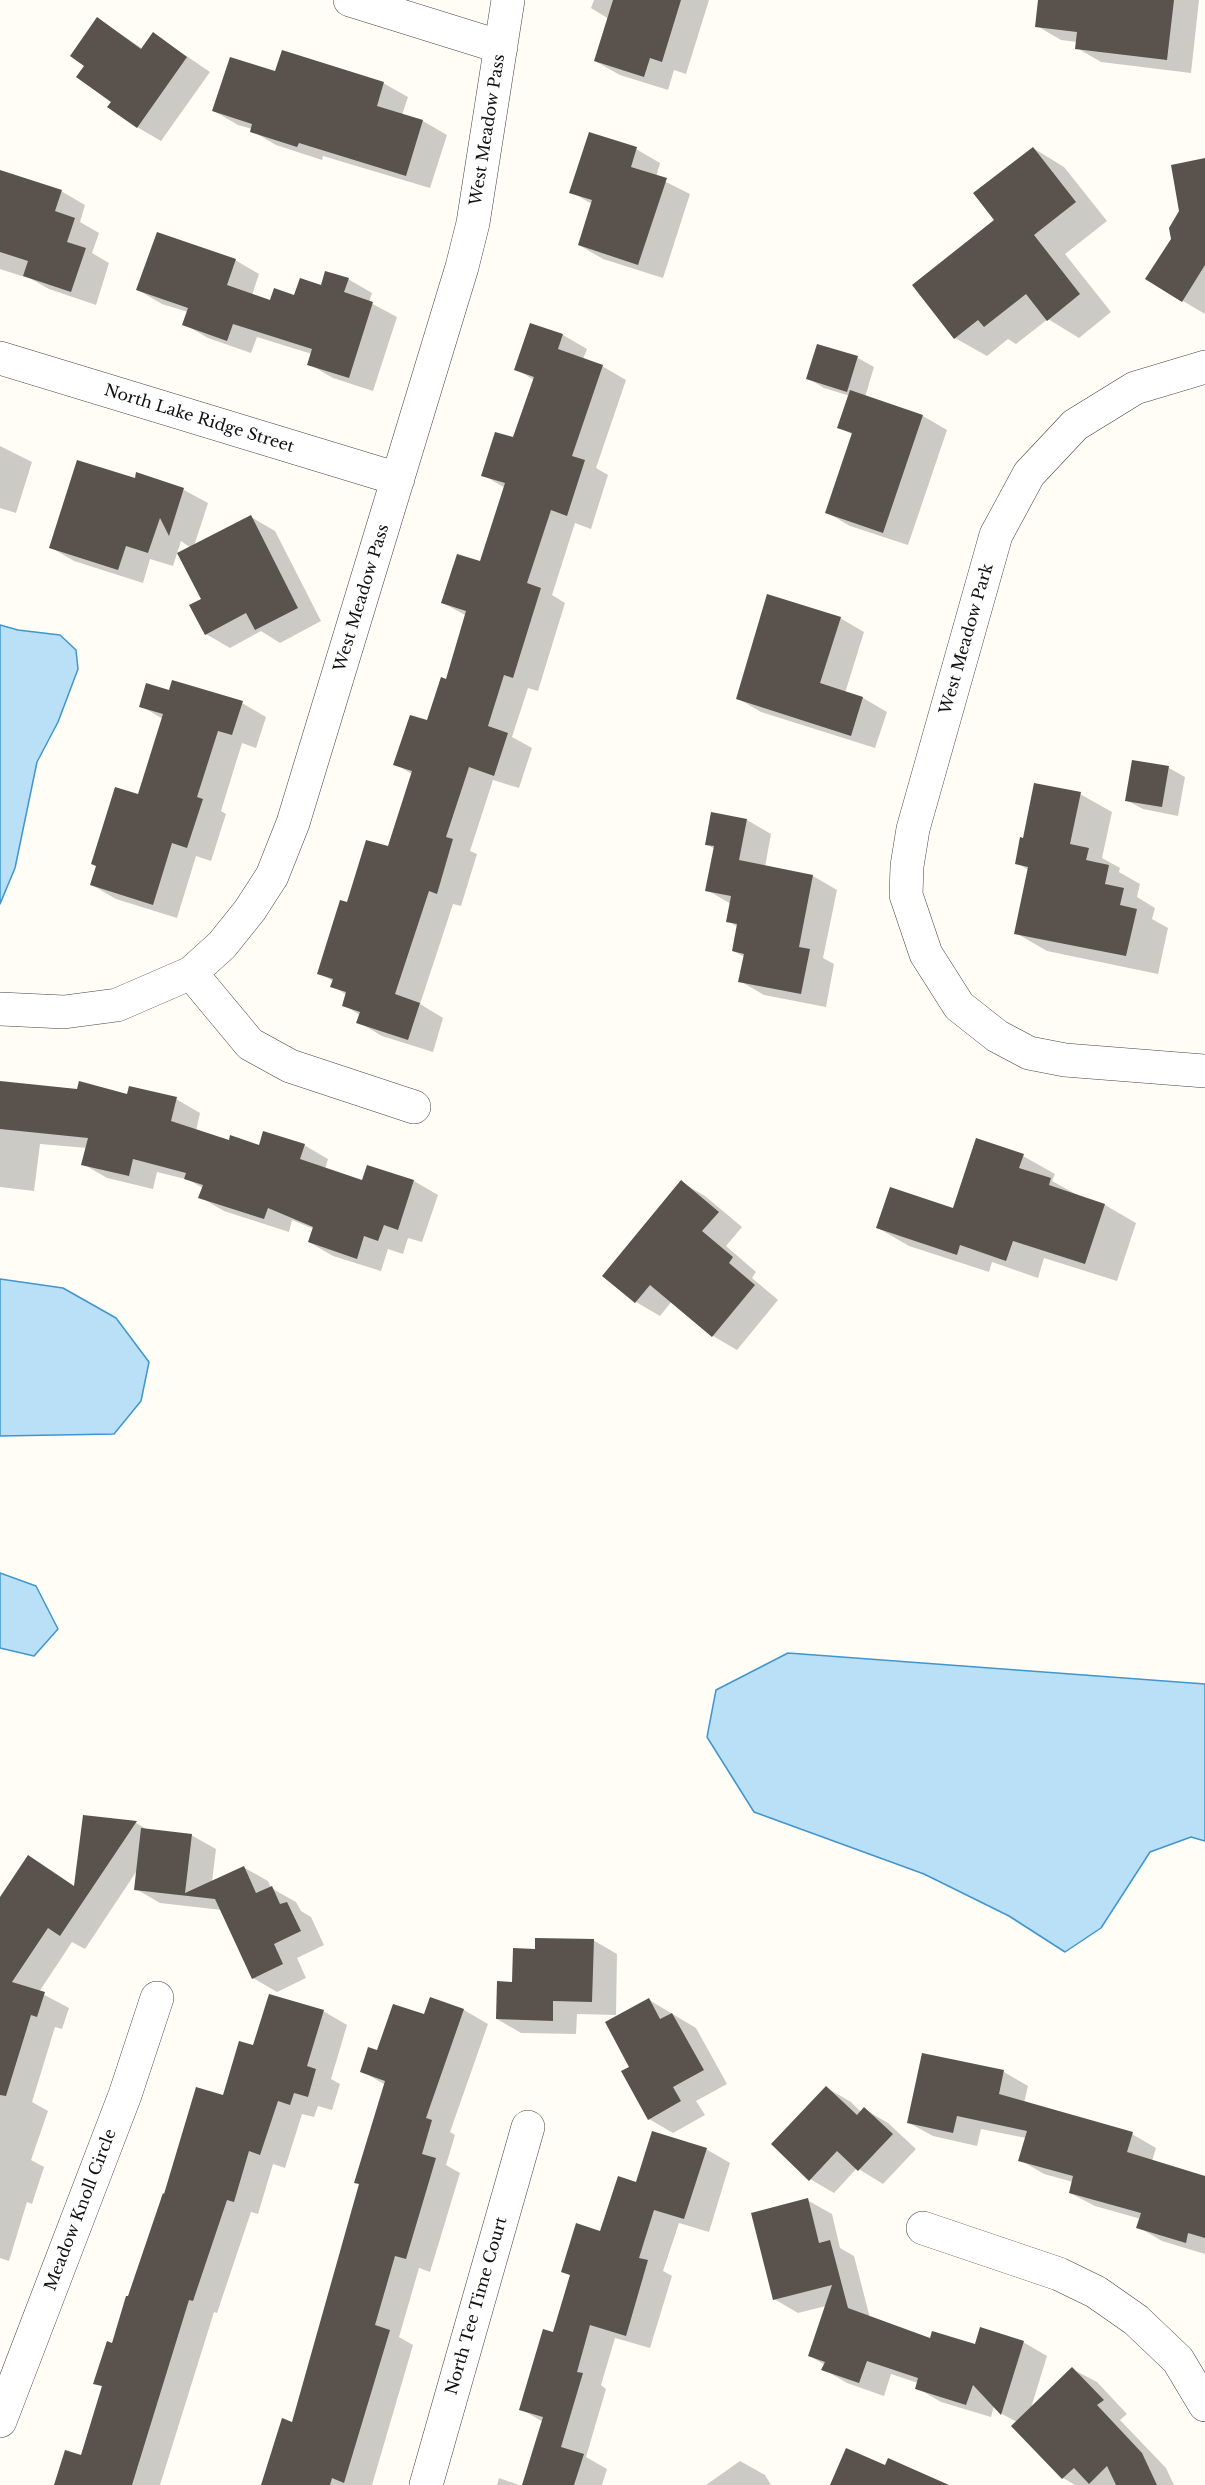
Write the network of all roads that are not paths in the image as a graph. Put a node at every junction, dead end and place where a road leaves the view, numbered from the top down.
1 (350, 0) edge
2 (508, 0) edge
3 (501, 47) junction
4 (0, 358) edge
5 (1205, 367) edge
6 (398, 479) junction
7 (191, 973) junction
8 (0, 1009) edge
9 (1205, 1071) edge
10 (414, 1107) dead end
11 (157, 1998) dead end
12 (528, 2127) dead end
13 (923, 2228) dead end
14 (1205, 2405) edge
15 (0, 2421) edge
16 (426, 2485) edge

1 - 3 street
2 - 3 street, West Meadow Pass
3 - 6 street, West Meadow Pass
4 - 6 street, North Lake Ridge Street
5 - 9 street, West Meadow Park
6 - 7 street, West Meadow Pass
7 - 8 street, West Meadow Pass
7 - 10 street
11 - 15 street, Meadow Knoll Circle
12 - 16 street, North Tee Time Court
13 - 14 street

